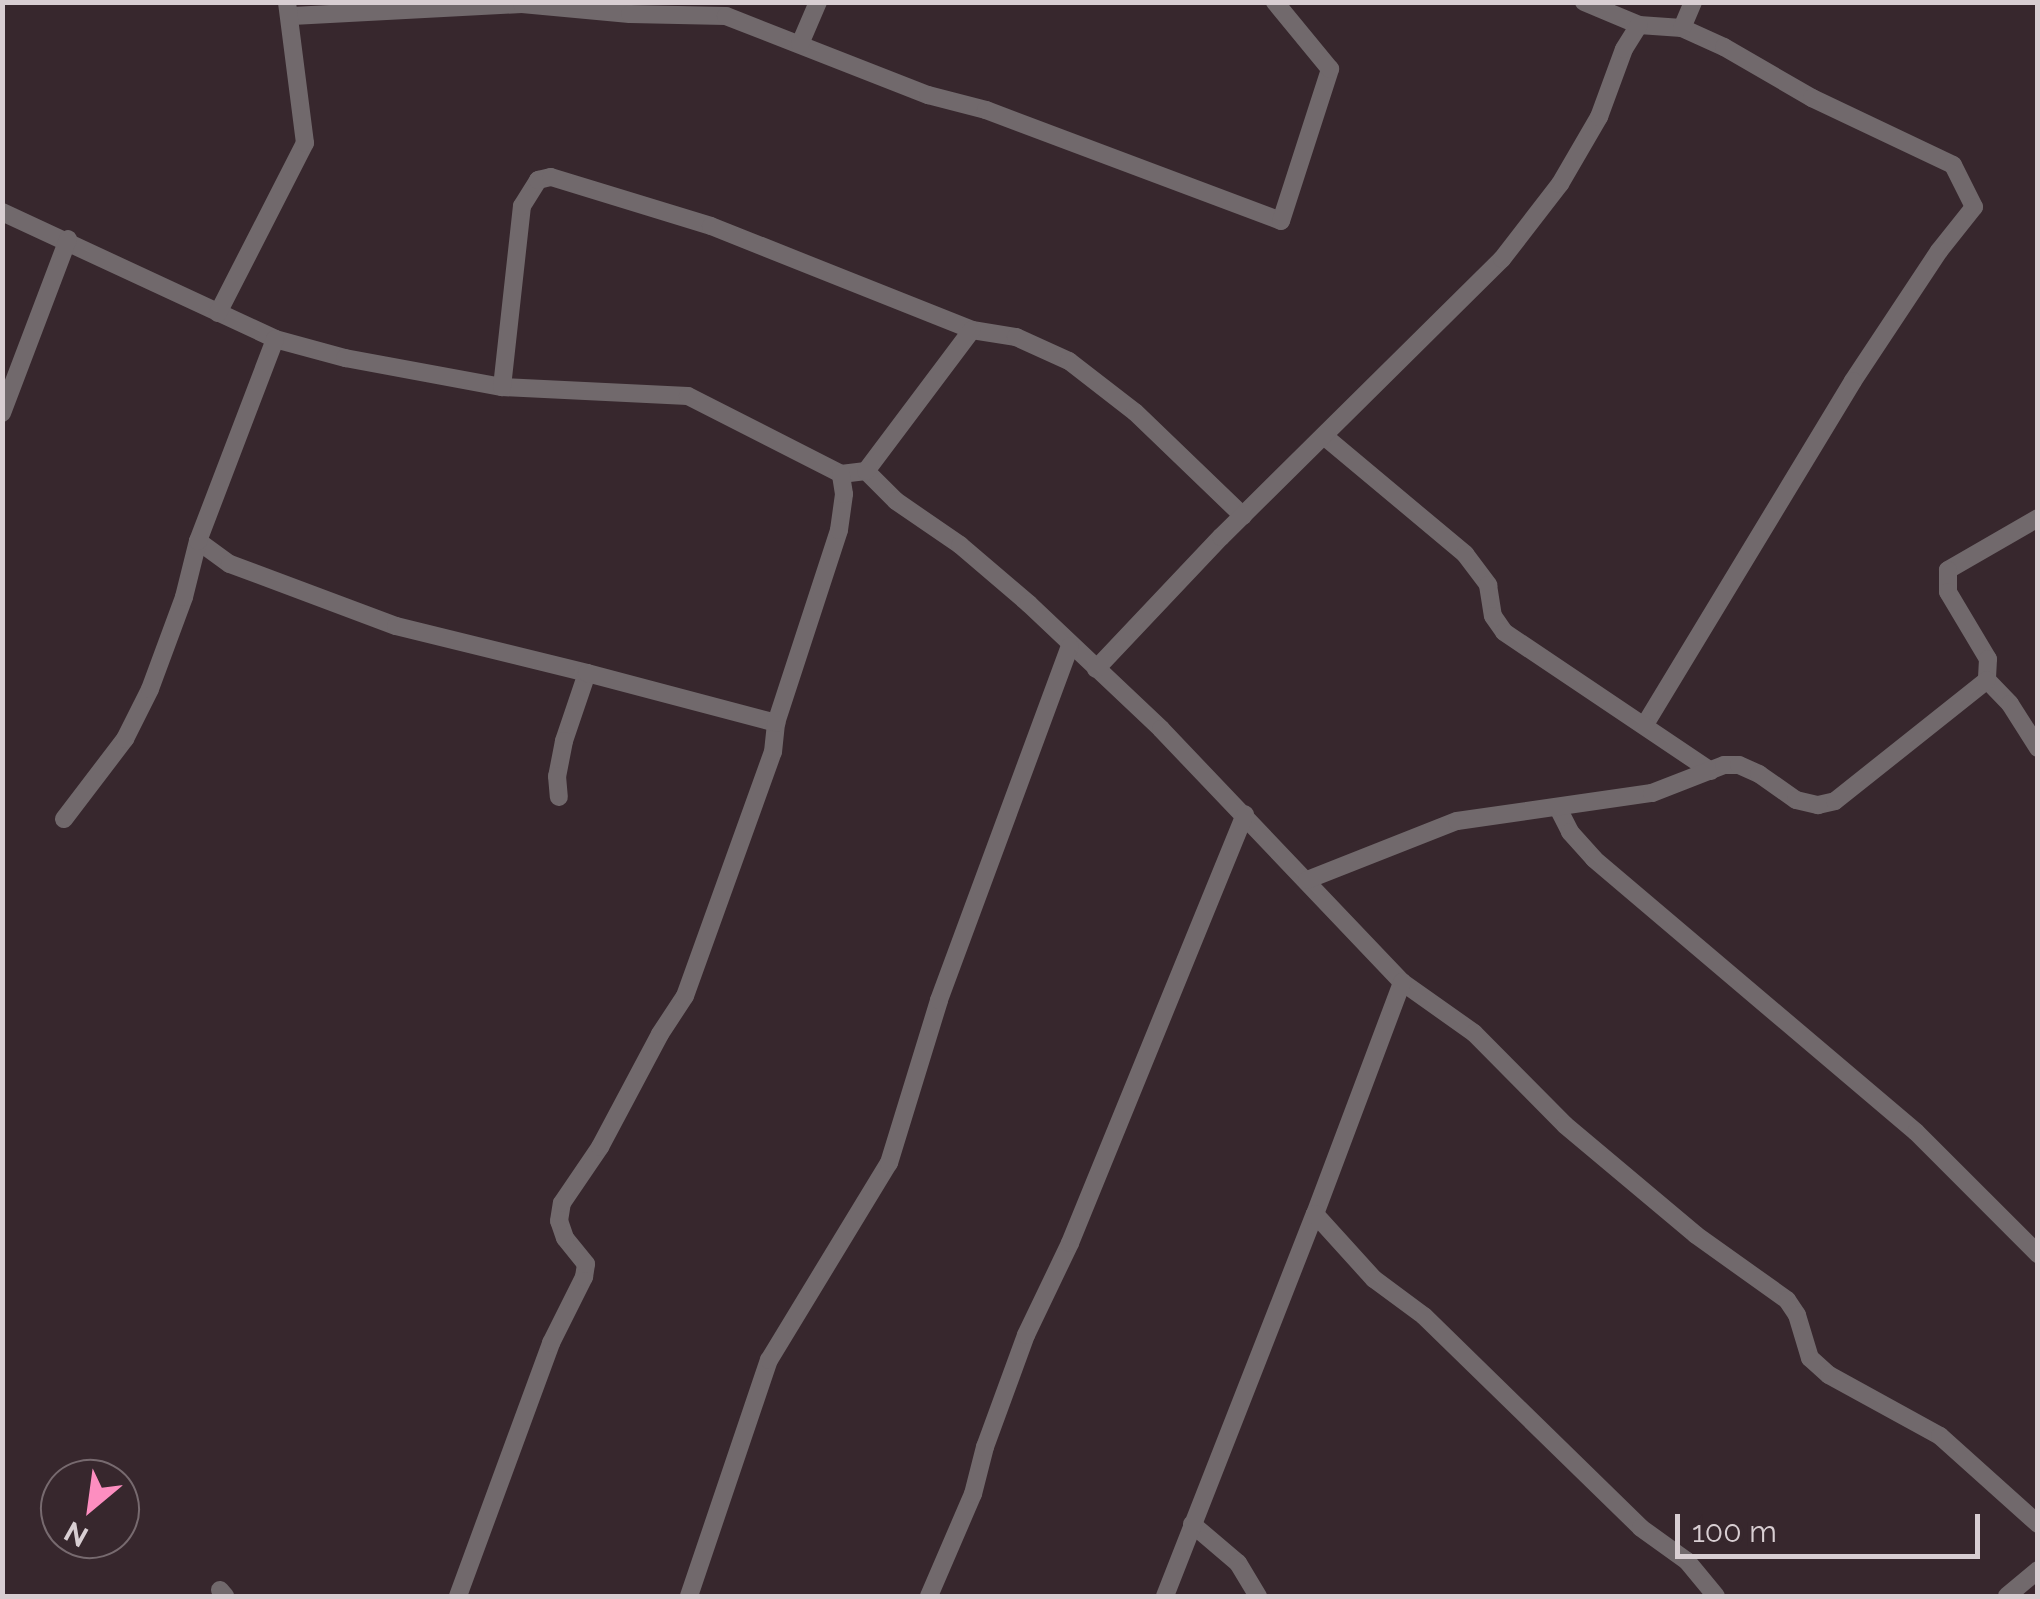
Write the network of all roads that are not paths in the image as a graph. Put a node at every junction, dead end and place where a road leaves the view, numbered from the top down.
1 (818, 2) edge
2 (1275, 2) edge
3 (1584, 2) edge
4 (1693, 2) edge
5 (290, 9) edge
6 (1639, 25) junction
7 (1682, 28) junction
8 (800, 44) junction
9 (2, 212) edge
10 (68, 239) junction
11 (218, 313) junction
12 (972, 330) junction
13 (275, 339) junction
14 (502, 387) junction
15 (2, 413) edge
16 (1324, 436) junction
17 (866, 471) junction
18 (841, 474) junction
19 (1243, 516) junction
20 (2038, 518) edge
21 (198, 541) junction
22 (1070, 646) junction
23 (1096, 670) junction
24 (587, 673) junction
25 (1987, 680) junction
26 (776, 723) junction
27 (1645, 725) junction
28 (2038, 748) edge
29 (1711, 771) junction
30 (559, 797) dead end
31 (1560, 810) junction
32 (1245, 814) junction
33 (64, 820) dead end
34 (1307, 880) junction
35 (1402, 982) junction
36 (1315, 1214) junction
37 (2038, 1254) edge
38 (1192, 1524) junction
39 (2038, 1524) edge
40 (2038, 1570) edge
41 (458, 1596) edge
42 (689, 1596) edge
43 (929, 1596) edge
44 (1165, 1596) edge
45 (1258, 1596) edge
46 (1716, 1596) edge
47 (2006, 1596) edge

1 - 8 street
2 - 8 street
3 - 6 street
4 - 7 street
5 - 8 street
5 - 11 street
6 - 7 street
6 - 16 street
7 - 27 street
9 - 10 street
10 - 11 street
10 - 15 street
11 - 13 street
12 - 14 street
12 - 17 street
12 - 19 street
13 - 14 street
13 - 21 street
14 - 18 street
16 - 19 street
16 - 27 street
17 - 18 street
17 - 22 street
18 - 26 street
19 - 23 street
20 - 25 street
21 - 24 street
21 - 33 street
22 - 23 street
22 - 42 street
23 - 32 street
24 - 26 street
24 - 30 street
25 - 28 street
25 - 29 street
26 - 41 street
27 - 29 street
29 - 31 street
31 - 34 street
31 - 37 street
32 - 34 street
32 - 43 street
34 - 35 street
35 - 36 street
35 - 39 street
36 - 38 street
36 - 46 street
38 - 44 street
38 - 45 street
40 - 47 street

